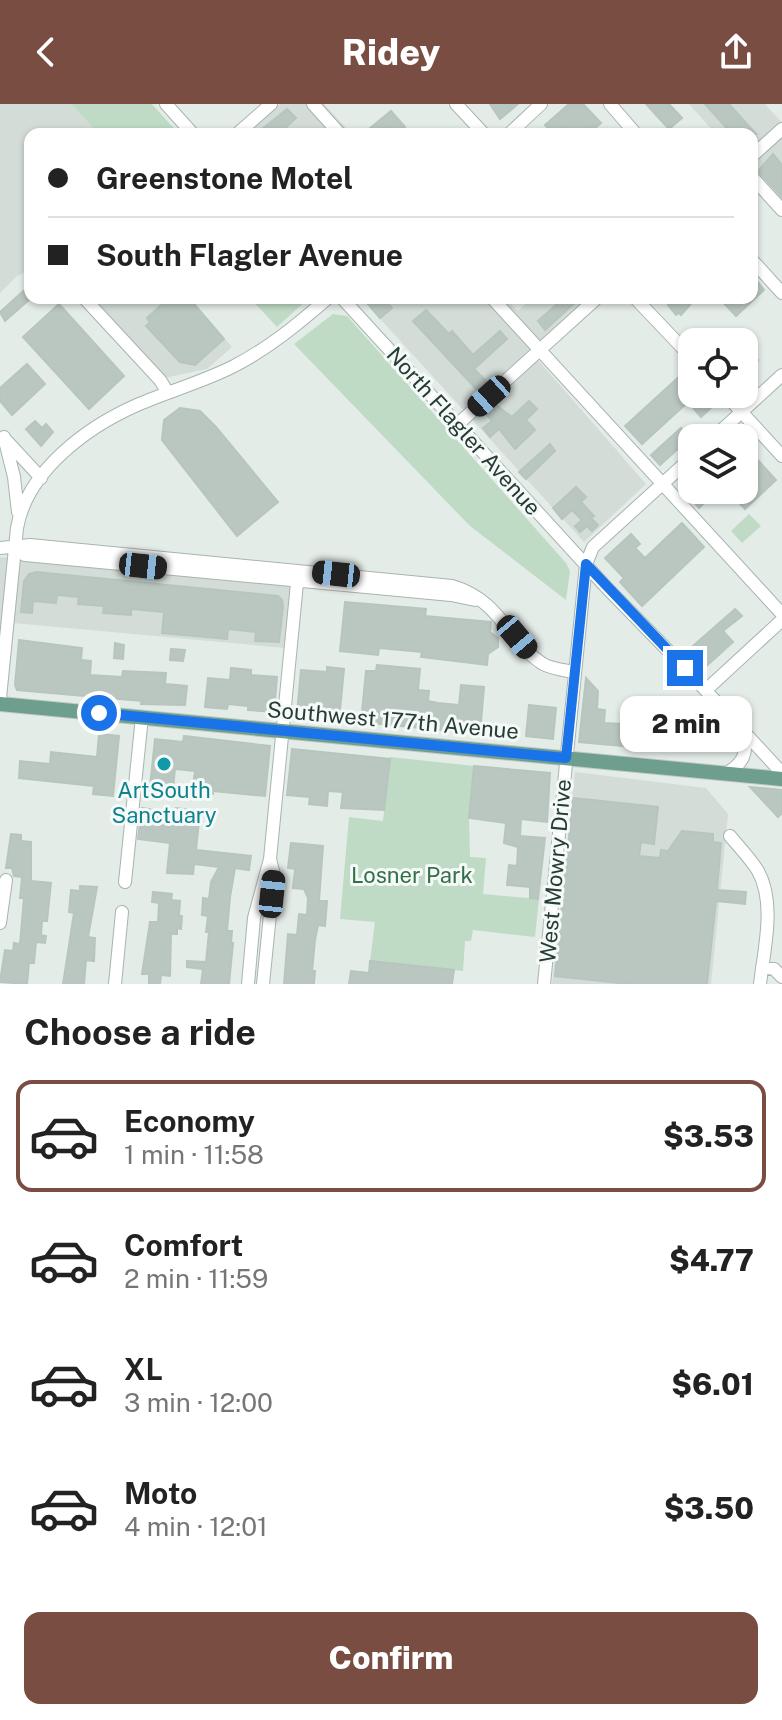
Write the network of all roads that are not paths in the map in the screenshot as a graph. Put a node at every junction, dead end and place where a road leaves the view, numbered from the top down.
1 (166, 104) edge
2 (271, 104) edge
3 (313, 104) edge
4 (456, 104) edge
5 (541, 104) edge
6 (610, 104) edge
7 (188, 128) edge
8 (244, 128) edge
9 (335, 128) edge
10 (478, 128) edge
11 (515, 128) edge
12 (631, 128) edge
13 (782, 129) edge
14 (758, 151) edge
15 (758, 184) edge
16 (782, 210) edge
17 (758, 267) edge
18 (782, 293) edge
19 (90, 304) edge
20 (321, 304) edge
21 (348, 304) edge
22 (498, 304) edge
23 (590, 304) edge
24 (641, 304) edge
25 (678, 343) edge
26 (540, 350) junction
27 (782, 375) edge
28 (168, 393) junction
29 (737, 408) edge
30 (741, 412) junction
31 (458, 424) junction
32 (728, 424) edge
33 (2, 435) edge
34 (782, 456) edge
35 (678, 470) edge
36 (41, 478) junction
37 (662, 485) junction
38 (18, 519) junction
39 (0, 548) edge
40 (15, 549) junction
41 (586, 564) junction
42 (298, 576) junction
43 (782, 614) edge
44 (782, 620) edge
45 (574, 672) junction
46 (706, 690) junction
47 (0, 701) edge
48 (142, 717) junction
49 (283, 731) junction
50 (745, 734) junction
51 (566, 758) junction
52 (725, 774) junction
53 (782, 776) edge
54 (730, 836) dead end
55 (6, 880) dead end
56 (125, 882) dead end
57 (267, 894) junction
58 (122, 912) dead end
59 (0, 923) edge
60 (251, 950) junction
61 (267, 951) junction
62 (762, 967) junction
63 (782, 977) edge
64 (115, 984) edge
65 (248, 984) edge
66 (263, 984) edge
67 (544, 984) edge
68 (760, 984) edge

1 - 7 street
2 - 8 street
3 - 9 street
4 - 10 street
5 - 11 street
6 - 12 street
13 - 14 street
15 - 16 street
17 - 18 street
19 - 28 street
20 - 28 street
21 - 31 street, North Flagler Avenue
22 - 26 street
23 - 26 street
24 - 25 street
26 - 31 street
26 - 37 street
27 - 30 street
28 - 36 street
29 - 30 street
30 - 32 street
30 - 34 street
31 - 41 street, North Flagler Avenue
33 - 36 street
33 - 38 street
35 - 37 street
36 - 38 street
37 - 41 street
37 - 43 street
38 - 40 street
39 - 40 street
40 - 42 street
40 - 47 street
41 - 45 street, West Mowry Drive
41 - 46 street, North Flagler Avenue
42 - 45 street
42 - 49 street
44 - 46 street
45 - 51 street, West Mowry Drive
46 - 50 street, North Flagler Avenue
47 - 48 main road, Southwest 177th Avenue
48 - 49 main road, Southwest 177th Avenue
48 - 56 street
49 - 51 main road, Southwest 177th Avenue
49 - 57 street
50 - 52 street
50 - 53 street, North Flagler Avenue
51 - 52 main road, Southwest 177th Avenue
51 - 67 street, West Mowry Drive
52 - 53 main road, Southwest 177th Avenue
54 - 62 street
55 - 59 street
57 - 60 street
57 - 61 street
58 - 64 street
60 - 61 street
60 - 65 street
61 - 66 street
62 - 63 street
62 - 68 street

